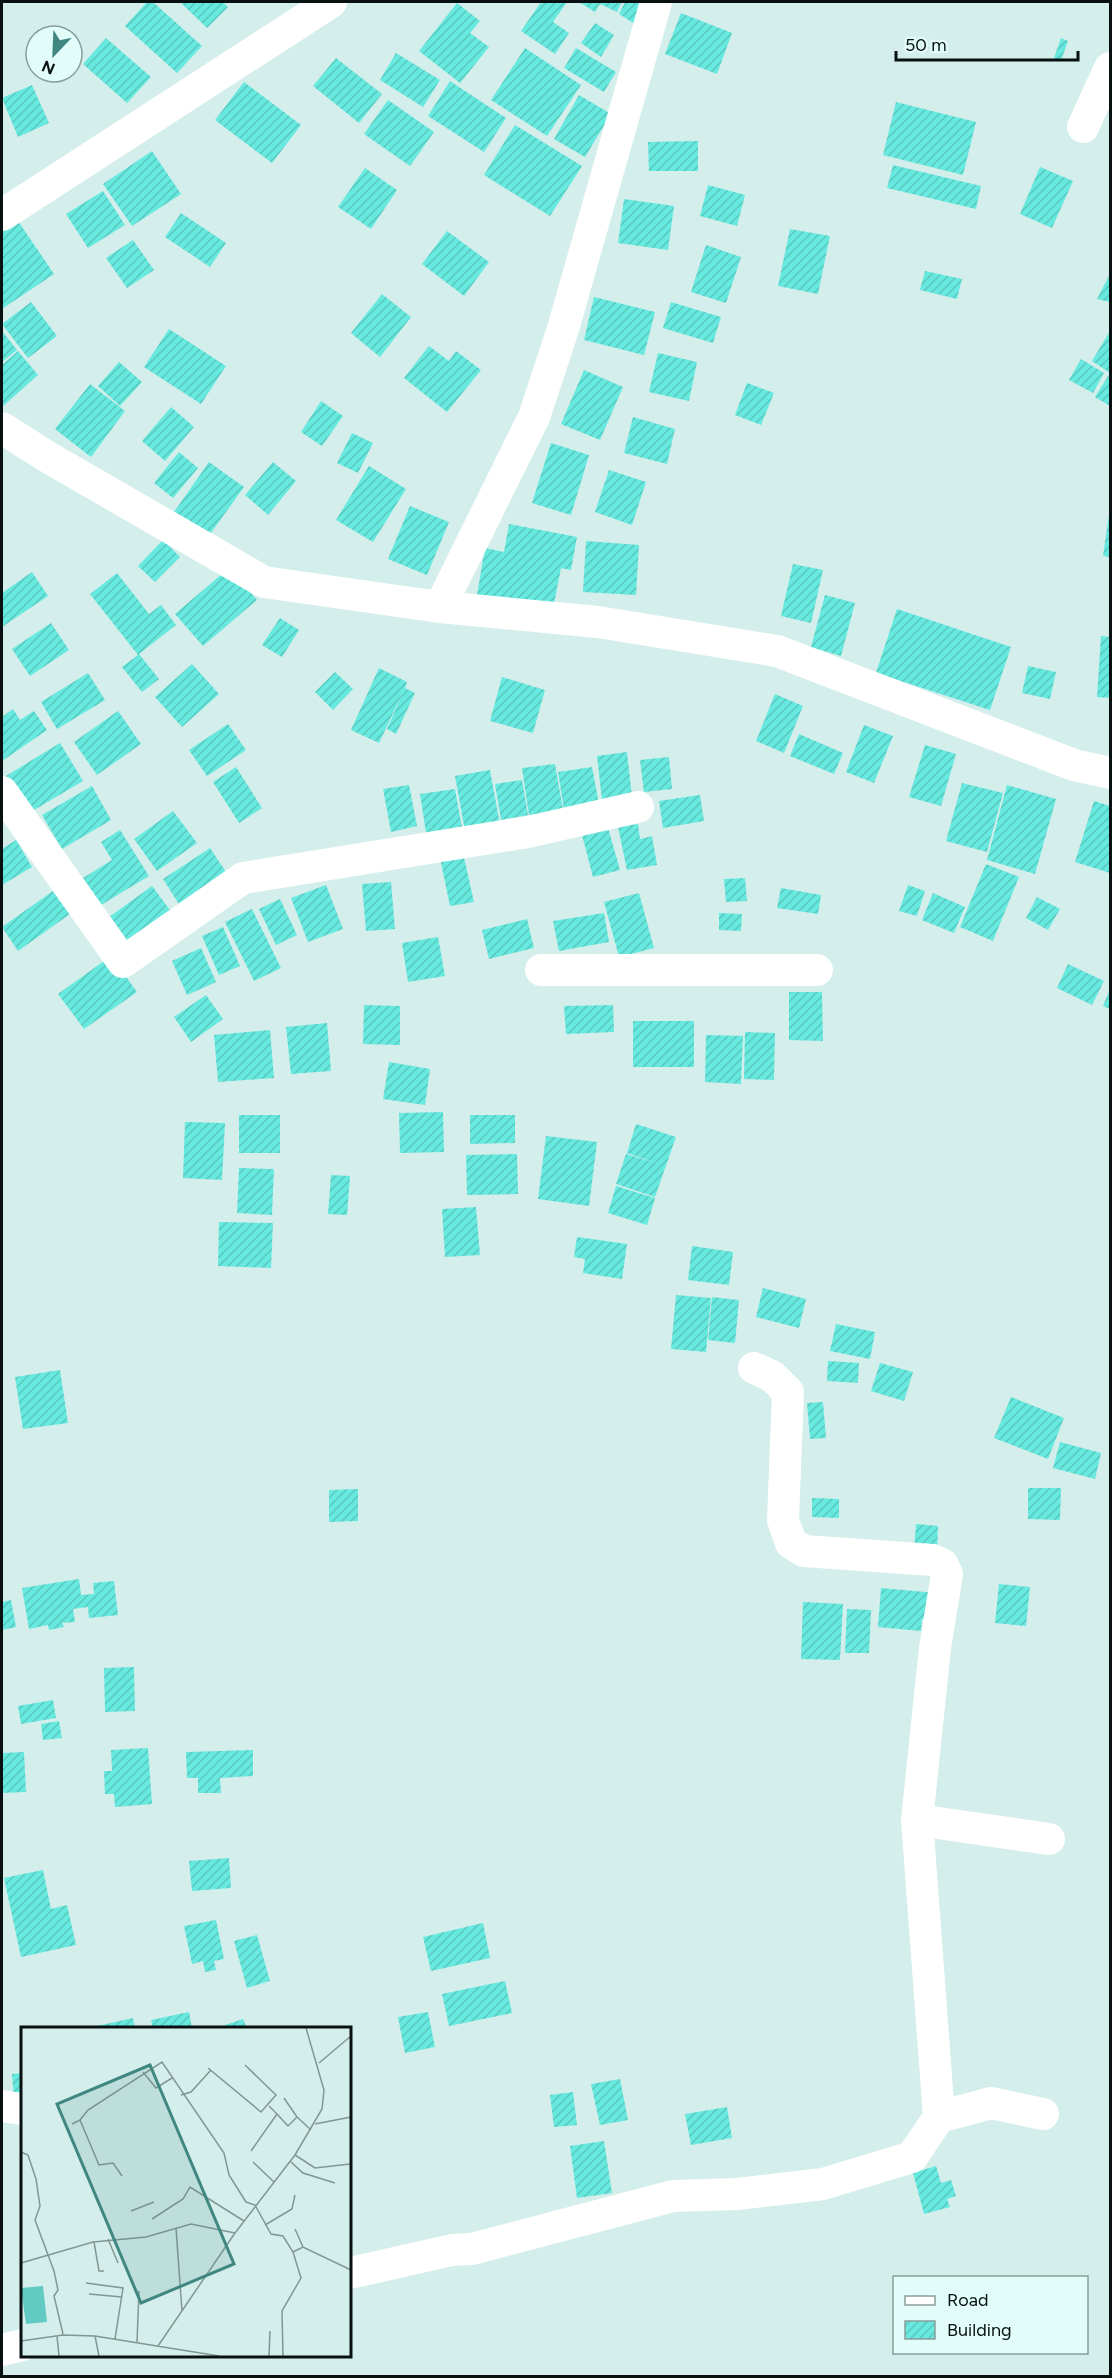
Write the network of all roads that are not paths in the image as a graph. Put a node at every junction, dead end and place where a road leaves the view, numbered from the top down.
1 (331, 2) edge
2 (656, 2) edge
3 (1110, 68) edge
4 (1083, 127) dead end
5 (2, 215) edge
6 (2, 428) edge
7 (440, 607) junction
8 (1110, 773) edge
9 (2, 792) edge
10 (638, 807) dead end
11 (541, 969) dead end
12 (817, 970) dead end
13 (754, 1368) dead end
14 (917, 1820) junction
15 (1049, 1839) dead end
16 (2, 2106) edge
17 (21, 2109) edge
18 (1043, 2114) dead end
19 (939, 2117) junction
20 (351, 2272) edge
21 (21, 2345) edge
22 (2, 2350) edge

1 - 5 street
2 - 7 street
3 - 4 street
6 - 7 street
7 - 8 street
9 - 10 street
11 - 12 street
13 - 14 street
14 - 15 street
14 - 19 street
16 - 17 street
18 - 19 street
19 - 20 street
21 - 22 street

